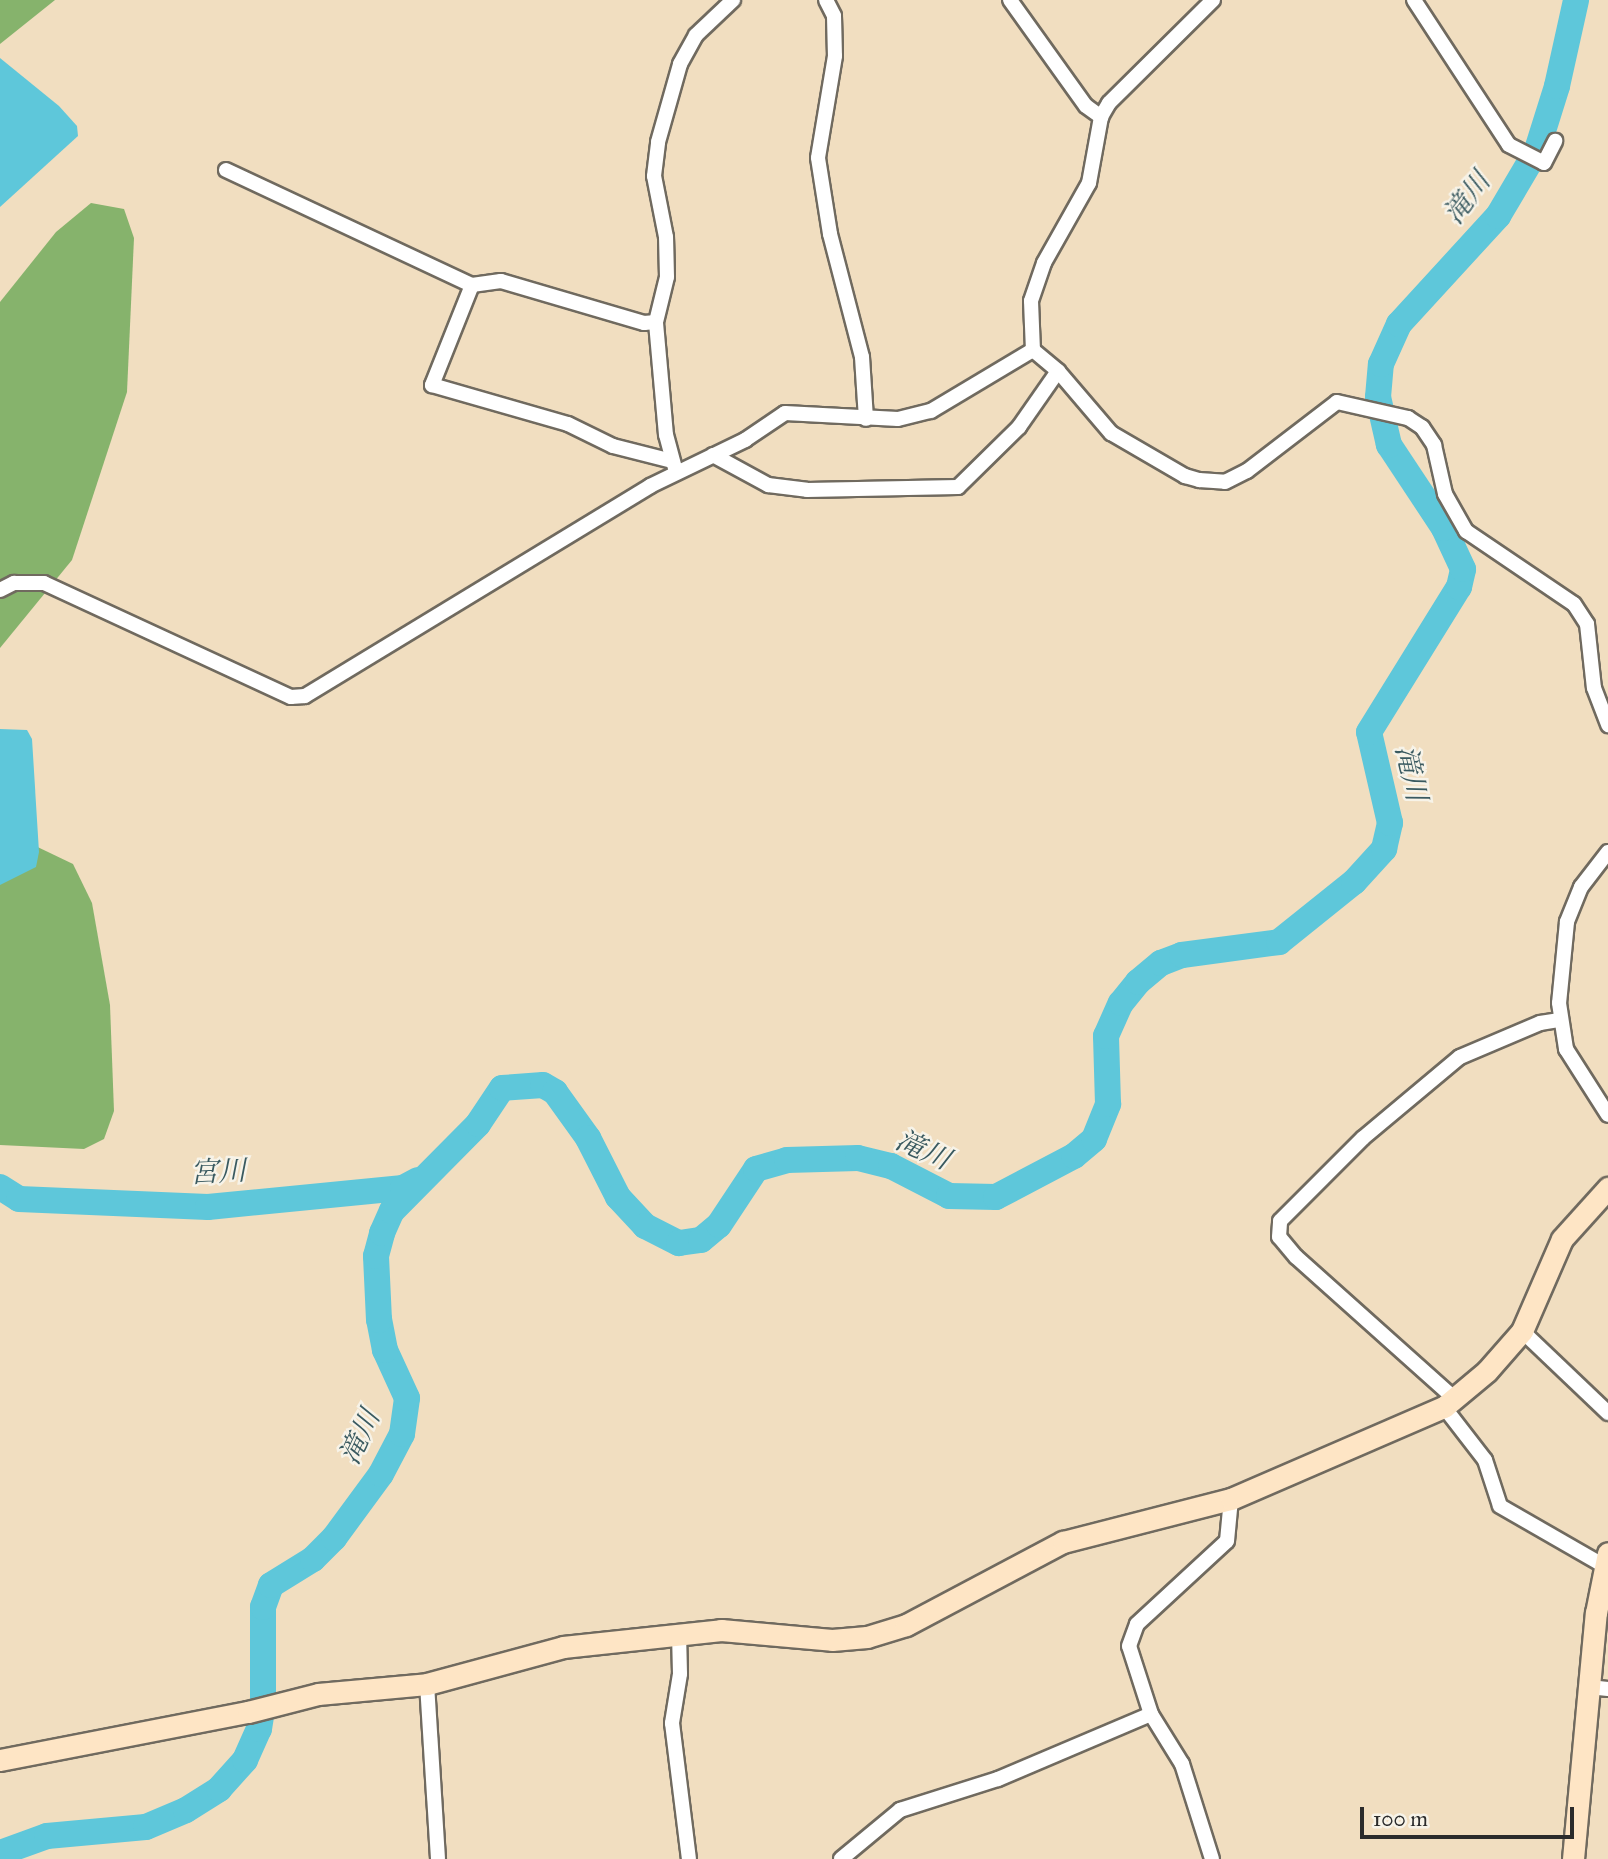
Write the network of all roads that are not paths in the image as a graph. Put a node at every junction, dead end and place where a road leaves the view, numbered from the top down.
1 (733, 0) edge
2 (827, 0) edge
3 (1010, 0) edge
4 (1213, 0) edge
5 (1414, 0) edge
6 (1101, 117) junction
7 (1555, 141) dead end
8 (226, 170) dead end
9 (472, 285) junction
10 (656, 322) junction
11 (1032, 350) junction
12 (1058, 371) junction
13 (866, 419) junction
14 (713, 455) junction
15 (674, 466) junction
16 (0, 590) edge
17 (1608, 725) edge
18 (1608, 852) edge
19 (1560, 1020) junction
20 (1608, 1115) edge
21 (1608, 1188) edge
22 (1522, 1331) junction
23 (1450, 1403) junction
24 (1608, 1413) edge
25 (1231, 1499) junction
26 (1607, 1563) edge
27 (679, 1633) junction
28 (427, 1684) junction
29 (1599, 1688) edge
30 (1151, 1714) junction
31 (0, 1760) edge
32 (438, 1859) edge
33 (689, 1859) edge
34 (841, 1859) edge
35 (1212, 1859) edge
36 (1573, 1859) edge

1 - 10 street
2 - 13 street
3 - 6 street
4 - 6 street
5 - 7 street
6 - 11 street
8 - 9 street
9 - 10 street
9 - 15 street
10 - 15 street
11 - 12 street
11 - 13 street
12 - 14 street
12 - 17 street
13 - 14 street
14 - 15 street
15 - 16 street
18 - 19 street
19 - 20 street
19 - 23 street
21 - 22 street
22 - 23 street
22 - 24 street
23 - 25 street
23 - 26 street
25 - 27 street
25 - 30 street
26 - 29 street
27 - 28 street
27 - 33 street
28 - 31 street
28 - 32 street
29 - 36 street
30 - 34 street
30 - 35 street

